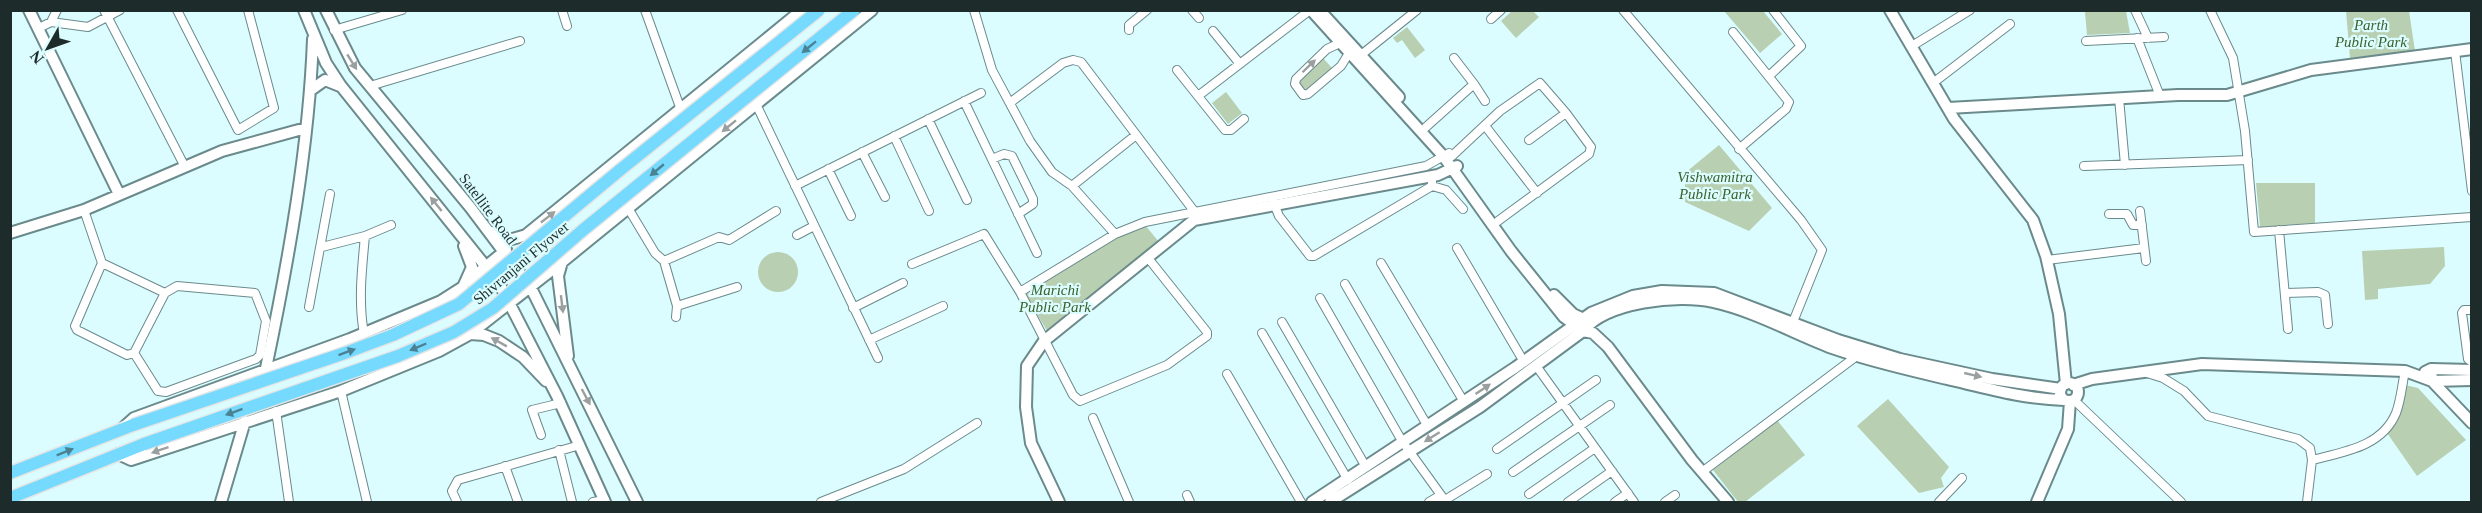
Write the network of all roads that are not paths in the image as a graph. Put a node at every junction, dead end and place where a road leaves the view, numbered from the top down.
1 (30, 10) edge
2 (57, 10) edge
3 (120, 10) edge
4 (177, 10) edge
5 (248, 10) edge
6 (304, 10) edge
7 (326, 10) edge
8 (402, 10) edge
9 (562, 10) edge
10 (645, 10) edge
11 (802, 10) edge
12 (819, 10) edge
13 (855, 10) edge
14 (872, 10) edge
15 (974, 10) edge
16 (1147, 10) edge
17 (1192, 10) edge
18 (1310, 10) edge
19 (1320, 10) edge
20 (1417, 10) edge
21 (1501, 10) edge
22 (1623, 10) edge
23 (1773, 10) edge
24 (1890, 10) edge
25 (2135, 10) edge
26 (2210, 10) edge
27 (1965, 12) edge
28 (106, 14) edge
29 (1198, 18) dead end
30 (1491, 20) dead end
31 (51, 22) junction
32 (2010, 24) dead end
33 (567, 26) dead end
34 (39, 28) junction
35 (334, 30) junction
36 (1129, 30) dead end
37 (1213, 31) dead end
38 (1733, 32) dead end
39 (313, 35) junction
40 (2164, 37) dead end
41 (2137, 38) junction
42 (2148, 38) junction
43 (520, 41) dead end
44 (2086, 41) dead end
45 (1340, 43) junction
46 (1912, 46) junction
47 (2472, 49) edge
48 (2455, 51) junction
49 (1349, 54) junction
50 (1361, 56) junction
51 (1454, 58) dead end
52 (1240, 64) junction
53 (1177, 70) dead end
54 (1769, 76) junction
55 (1933, 83) junction
56 (1474, 84) junction
57 (341, 86) junction
58 (370, 86) junction
59 (311, 90) junction
60 (2237, 92) junction
61 (981, 93) dead end
62 (1198, 96) junction
63 (2160, 96) junction
64 (2119, 98) junction
65 (964, 101) junction
66 (1485, 101) dead end
67 (1011, 102) junction
68 (756, 104) junction
69 (1948, 108) junction
70 (681, 110) junction
71 (1566, 113) junction
72 (928, 119) junction
73 (1245, 119) dead end
74 (1426, 127) junction
75 (1486, 127) junction
76 (306, 128) junction
77 (1136, 135) junction
78 (894, 136) junction
79 (1529, 140) dead end
80 (1739, 149) junction
81 (862, 152) junction
82 (992, 159) junction
83 (1451, 160) junction
84 (2248, 160) junction
85 (2125, 165) junction
86 (2084, 166) dead end
87 (185, 167) junction
88 (828, 169) junction
89 (1432, 181) junction
90 (795, 186) junction
91 (1072, 186) junction
92 (2472, 191) edge
93 (119, 194) junction
94 (330, 194) dead end
95 (1537, 194) junction
96 (885, 198) dead end
97 (967, 200) dead end
98 (1274, 204) junction
99 (470, 207) junction
100 (628, 208) junction
101 (1463, 208) dead end
102 (84, 210) junction
103 (776, 211) dead end
104 (929, 211) dead end
105 (1194, 211) junction
106 (2140, 211) dead end
107 (1018, 214) junction
108 (2109, 214) dead end
109 (851, 216) dead end
110 (2472, 217) edge
111 (449, 221) junction
112 (1498, 221) junction
113 (391, 225) dead end
114 (2142, 225) junction
115 (814, 226) junction
116 (2279, 230) junction
117 (10, 233) edge
118 (1115, 234) junction
119 (526, 235) junction
120 (797, 235) dead end
121 (365, 236) junction
122 (322, 247) junction
123 (1457, 248) dead end
124 (2144, 249) junction
125 (502, 253) junction
126 (1037, 253) dead end
127 (1148, 258) junction
128 (664, 261) junction
129 (2047, 261) junction
130 (2146, 261) dead end
131 (562, 262) junction
132 (102, 263) junction
133 (1382, 263) dead end
134 (912, 264) dead end
135 (485, 267) junction
136 (903, 283) dead end
137 (1345, 284) dead end
138 (463, 287) junction
139 (737, 287) dead end
140 (531, 288) junction
141 (165, 292) junction
142 (1020, 292) junction
143 (2285, 293) junction
144 (1320, 298) dead end
145 (510, 304) junction
146 (309, 306) dead end
147 (677, 306) junction
148 (943, 306) dead end
149 (854, 308) junction
150 (2472, 309) edge
151 (676, 317) dead end
152 (1282, 322) dead end
153 (1793, 322) junction
154 (1583, 324) junction
155 (2328, 324) dead end
156 (2288, 329) dead end
157 (1262, 333) dead end
158 (364, 334) junction
159 (470, 334) junction
160 (869, 340) junction
161 (1044, 341) junction
162 (134, 353) junction
163 (1858, 355) junction
164 (878, 358) dead end
165 (1524, 362) junction
166 (2472, 362) edge
167 (570, 367) junction
168 (1537, 367) junction
169 (266, 368) junction
170 (2431, 369) junction
171 (2472, 370) edge
172 (2405, 371) junction
173 (2145, 372) junction
174 (1227, 374) dead end
175 (2420, 375) junction
176 (1596, 380) dead end
177 (2472, 380) edge
178 (2432, 381) junction
179 (341, 391) junction
180 (2068, 393) junction
181 (559, 400) junction
182 (1464, 402) junction
183 (1563, 403) junction
184 (1610, 405) dead end
185 (276, 411) junction
186 (1093, 418) dead end
187 (245, 421) junction
188 (977, 423) dead end
189 (2472, 423) edge
190 (1427, 425) junction
191 (1578, 425) junction
192 (121, 430) junction
193 (541, 435) dead end
194 (1402, 441) junction
195 (580, 445) junction
196 (1595, 448) junction
197 (1497, 449) dead end
198 (559, 450) junction
199 (1409, 452) junction
200 (118, 454) junction
201 (2312, 460) junction
202 (505, 466) junction
203 (1366, 467) junction
204 (1705, 470) junction
205 (1612, 471) junction
206 (1513, 472) dead end
207 (10, 473) edge
208 (1487, 474) dead end
209 (1962, 478) dead end
210 (1348, 480) junction
211 (1628, 493) junction
212 (1529, 494) dead end
213 (1675, 495) dead end
214 (10, 498) edge
215 (1444, 499) edge
216 (605, 501) edge
217 (221, 502) edge
218 (289, 502) edge
219 (367, 502) edge
220 (457, 502) edge
221 (518, 502) edge
222 (572, 502) edge
223 (593, 502) edge
224 (637, 502) edge
225 (821, 502) edge
226 (1059, 502) edge
227 (1129, 502) edge
228 (1300, 502) edge
229 (1312, 502) edge
230 (1330, 502) edge
231 (1429, 502) edge
232 (1568, 502) edge
233 (1615, 502) edge
234 (1634, 502) edge
235 (1665, 502) edge
236 (1728, 502) edge
237 (1735, 502) edge
238 (1939, 502) edge
239 (2037, 502) edge
240 (2181, 502) edge
241 (2307, 502) edge

1 - 34 street
2 - 31 street
3 - 28 street
4 - 5 street
6 - 39 street
7 - 35 street, Satellite Road
8 - 35 street
9 - 33 street
10 - 70 street
11 - 70 street
192 -> 12 main road, Shivranjani Flyover, bridge
13 -> 200 main road, Shivranjani Flyover, bridge
14 - 68 street
15 - 67 street
16 - 36 street
17 - 29 street
18 - 45 street
18 - 52 street
19 - 50 street
20 - 50 street
21 - 30 street
22 - 80 street
23 - 54 street
24 - 46 street
25 - 42 street
26 - 60 street
27 - 46 street
28 - 31 street
28 - 87 street
31 - 34 street
32 - 55 street
34 - 93 street
35 -> 58 street, Satellite Road
37 - 52 street
38 - 54 street
39 - 57 street
39 - 59 street
40 - 42 street
41 - 42 street
41 - 44 street
41 - 63 street
43 - 58 street
45 - 49 street
49 -> 45 street
46 - 55 street
47 - 48 street
48 - 60 street
48 - 92 street
49 - 83 street
50 - 74 street
51 - 56 street
52 - 62 street
53 - 62 street
54 - 80 street
55 - 69 street
56 - 66 street
56 - 74 street
57 - 59 street
111 -> 57 street
58 - 99 street, Satellite Road
59 - 76 street
60 - 63 street
60 - 84 street
61 - 65 street
62 - 73 street
63 - 64 street
64 - 69 street
64 - 85 street
65 - 72 street
65 - 82 street
67 - 77 street
67 - 91 street
68 - 90 street
68 -> 100 street
69 - 129 street
119 -> 70 street
71 - 75 street
71 - 79 street
71 - 95 street
72 - 78 street
72 - 97 street
74 - 83 street
75 - 83 street
75 - 95 street
76 - 87 street
76 - 169 street
77 - 91 street
77 - 105 street
78 - 81 street
78 - 104 street
80 - 153 street
81 - 88 street
81 - 96 street
82 - 107 street
82 - 107 street
83 - 89 street
83 - 105 street
83 - 112 street
83 - 154 street
84 - 85 street
84 - 116 street
85 - 86 street
87 - 93 street
88 - 90 street
88 - 109 street
89 - 98 street
89 - 98 street
89 - 101 street
90 - 115 street
91 - 118 street
93 - 102 street
94 - 122 street
95 - 112 street
98 - 127 street
99 - 119 street
99 - 125 street, Satellite Road
100 - 128 street
100 - 131 street
102 - 117 street
102 - 132 street
103 - 128 street
105 - 118 street
106 - 114 street
107 - 126 street
108 - 114 street
110 - 116 street
111 - 135 street
111 - 138 street
112 - 154 street
113 - 121 street
114 - 124 street
115 - 120 street
115 - 149 street
116 - 143 street
118 - 142 street
119 - 125 street
121 - 122 street
121 - 158 street
122 - 146 street
123 - 165 street
124 - 129 street
124 - 130 street
125 - 135 street
125 - 140 street, Satellite Road
127 - 161 street
127 - 161 street
128 - 147 street
129 - 180 street
131 - 140 street
131 -> 167 street
132 - 141 street
132 - 162 street
133 - 182 street
134 - 142 street
135 - 138 street
135 - 145 street
136 - 149 street
137 - 190 street
138 - 158 street
139 - 147 street
140 - 145 street
140 - 167 street, Satellite Road
141 - 162 street
141 - 162 street
142 - 161 street
143 - 155 street
143 - 156 street
144 - 194 street
145 - 159 street
145 - 181 street
147 - 151 street
148 - 160 street
149 - 160 street
150 - 166 street
152 - 203 street
153 - 154 street
153 -> 180 street
154 - 163 street
154 - 165 street
154 - 168 street
154 - 204 street
157 - 210 street
158 - 169 street
159 - 179 street
181 -> 159 street
160 - 164 street
161 - 226 street
163 - 180 street
163 - 204 street
182 -> 165 street
167 -> 224 street, Satellite Road
168 - 183 street
168 -> 199 street
169 - 192 street
170 - 171 street
170 - 175 street
170 - 178 street
172 - 173 street
172 - 175 street
172 - 201 street
173 - 180 street
173 - 201 street
174 - 228 street
175 - 178 street
176 - 183 street
177 - 178 street
178 - 189 street
179 - 185 street
179 - 219 street
180 - 239 street
180 - 240 street
181 - 193 street
181 - 195 street
182 - 190 street
183 - 191 street
183 - 197 street
184 - 191 street
185 - 187 street
185 - 218 street
186 - 227 street
187 -> 200 street
187 - 217 street
188 - 225 street
190 - 194 street
191 - 196 street
191 - 206 street
207 -> 192 main road, Shivranjani Flyover
194 - 199 street
194 - 203 street
195 - 198 street
195 - 216 street
196 - 205 street
196 - 212 street
198 - 202 street
198 - 222 street
199 - 215 street
199 - 230 street
200 - 214 main road, Shivranjani Flyover
201 - 241 street
202 - 220 street
202 - 221 street
203 - 210 street
204 - 236 street
204 - 237 street
205 - 211 street
205 - 232 street
208 - 215 street
209 - 238 street
210 - 229 street
211 - 233 street
211 - 234 street
213 - 235 street
215 - 231 street
216 - 223 street

